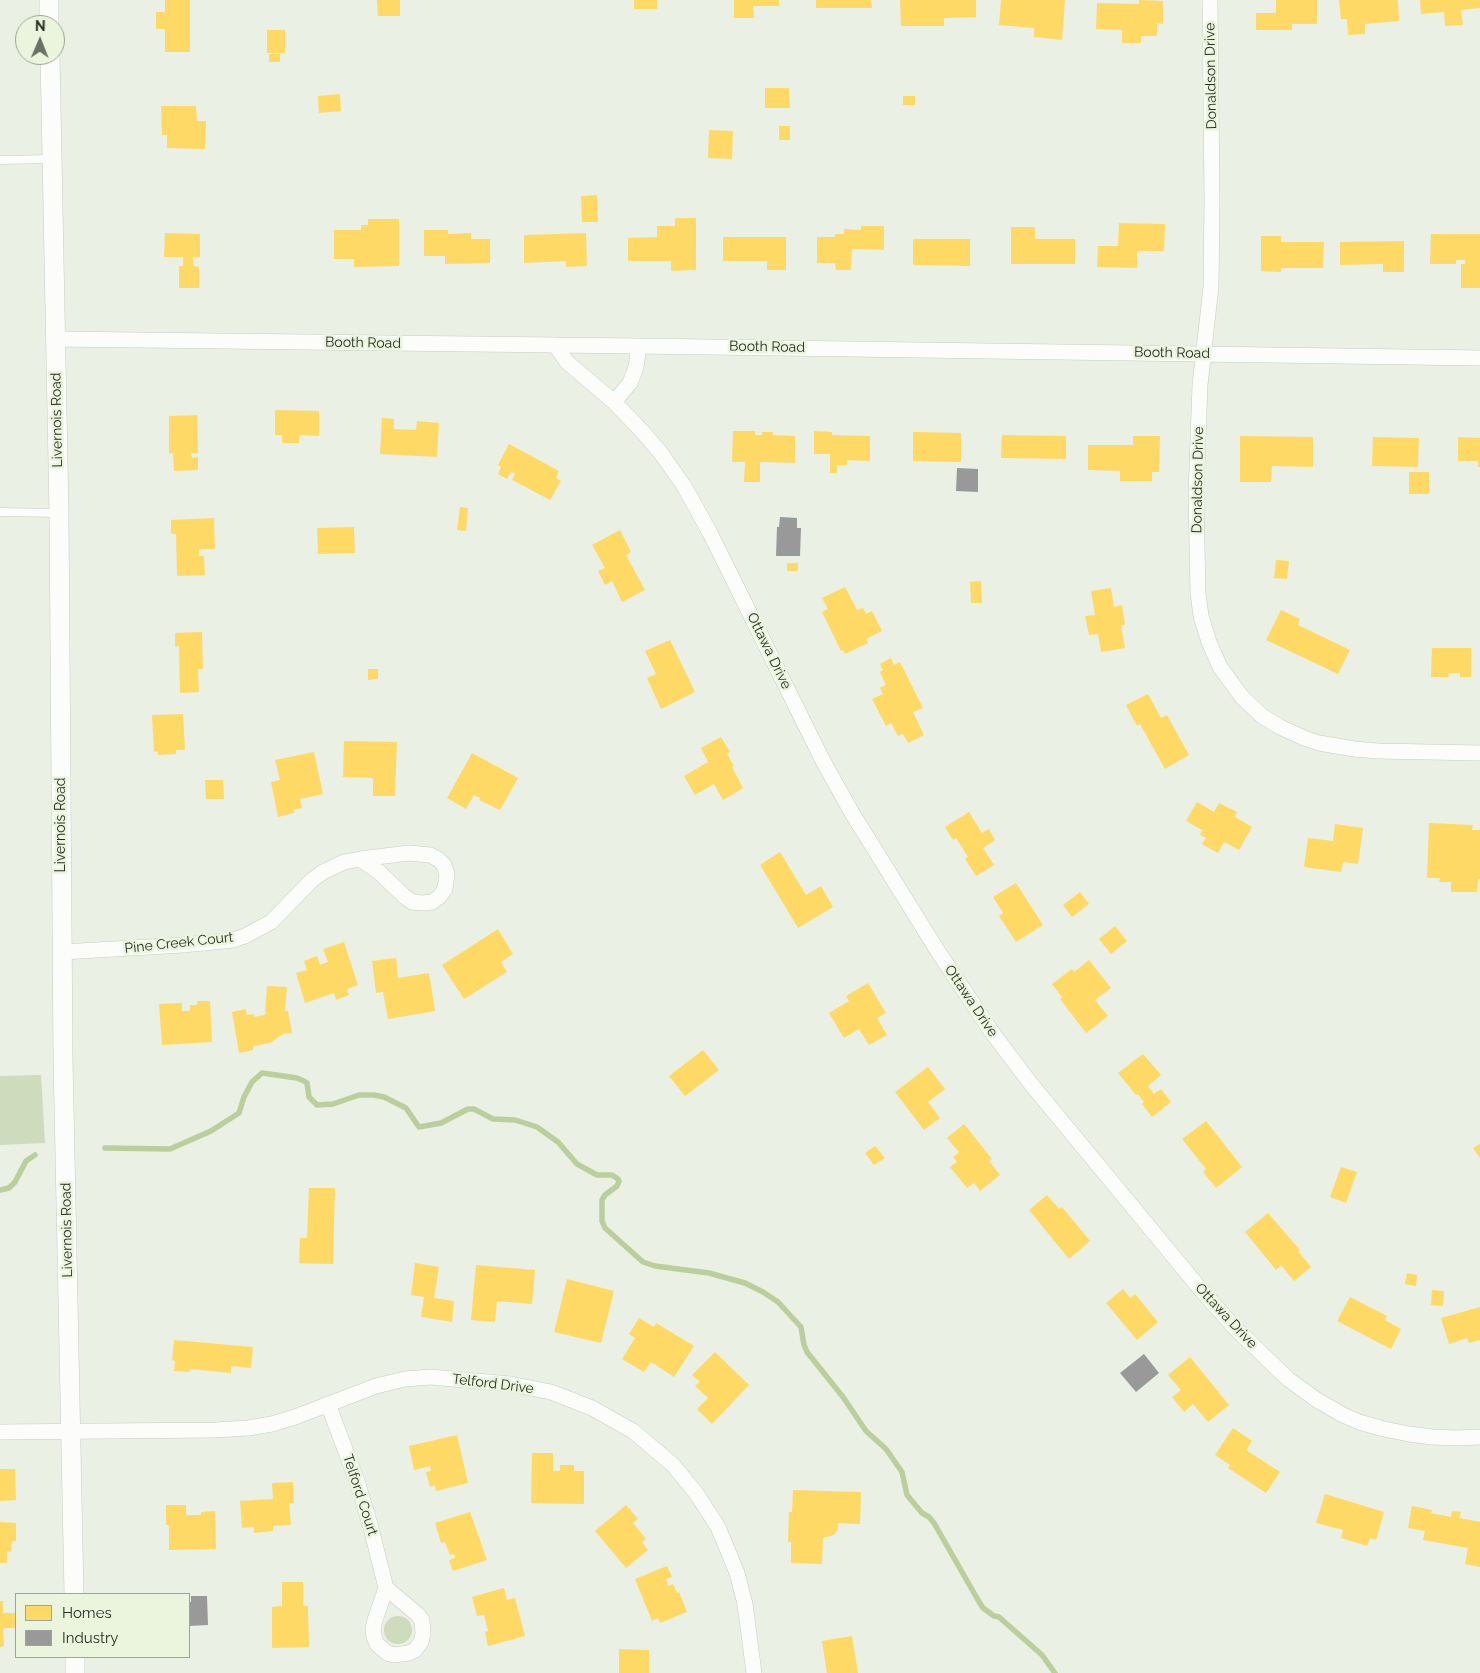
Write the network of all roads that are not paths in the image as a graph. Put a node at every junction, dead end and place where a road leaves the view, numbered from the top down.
1 (49, 0) edge
2 (1210, 0) edge
3 (49, 15) edge
4 (50, 65) edge
5 (51, 159) junction
6 (0, 160) edge
7 (55, 339) junction
8 (555, 345) junction
9 (639, 346) junction
10 (1205, 354) junction
11 (1480, 358) edge
12 (614, 402) junction
13 (0, 512) edge
14 (59, 513) junction
15 (1480, 753) edge
16 (360, 859) junction
17 (62, 952) junction
18 (328, 1404) junction
19 (71, 1431) junction
20 (0, 1432) edge
21 (1480, 1436) edge
22 (386, 1588) dead end
23 (74, 1593) edge
24 (75, 1658) edge
25 (75, 1673) edge
26 (754, 1673) edge

1 - 3 street
2 - 10 street, Donaldson Drive
4 - 5 street, Livernois Road
5 - 6 lane
5 - 7 street, Livernois Road
7 - 8 street, Booth Road
7 - 14 street, Livernois Road
8 - 9 street, Booth Road
8 - 12 street, Ottawa Drive
9 - 10 street, Booth Road
9 - 12 street
10 - 11 street, Booth Road
10 - 15 street, Donaldson Drive
12 - 21 street, Ottawa Drive
13 - 14 lane
14 - 17 street, Livernois Road
16 - 16 street, Pine Creek Court
16 - 17 street, Pine Creek Court
17 - 19 street, Livernois Road
18 - 19 street, Telford Drive
18 - 22 street, Telford Court
18 - 26 street, Telford Drive
19 - 20 street, Telford Drive
19 - 23 street, Livernois Road
24 - 25 street

